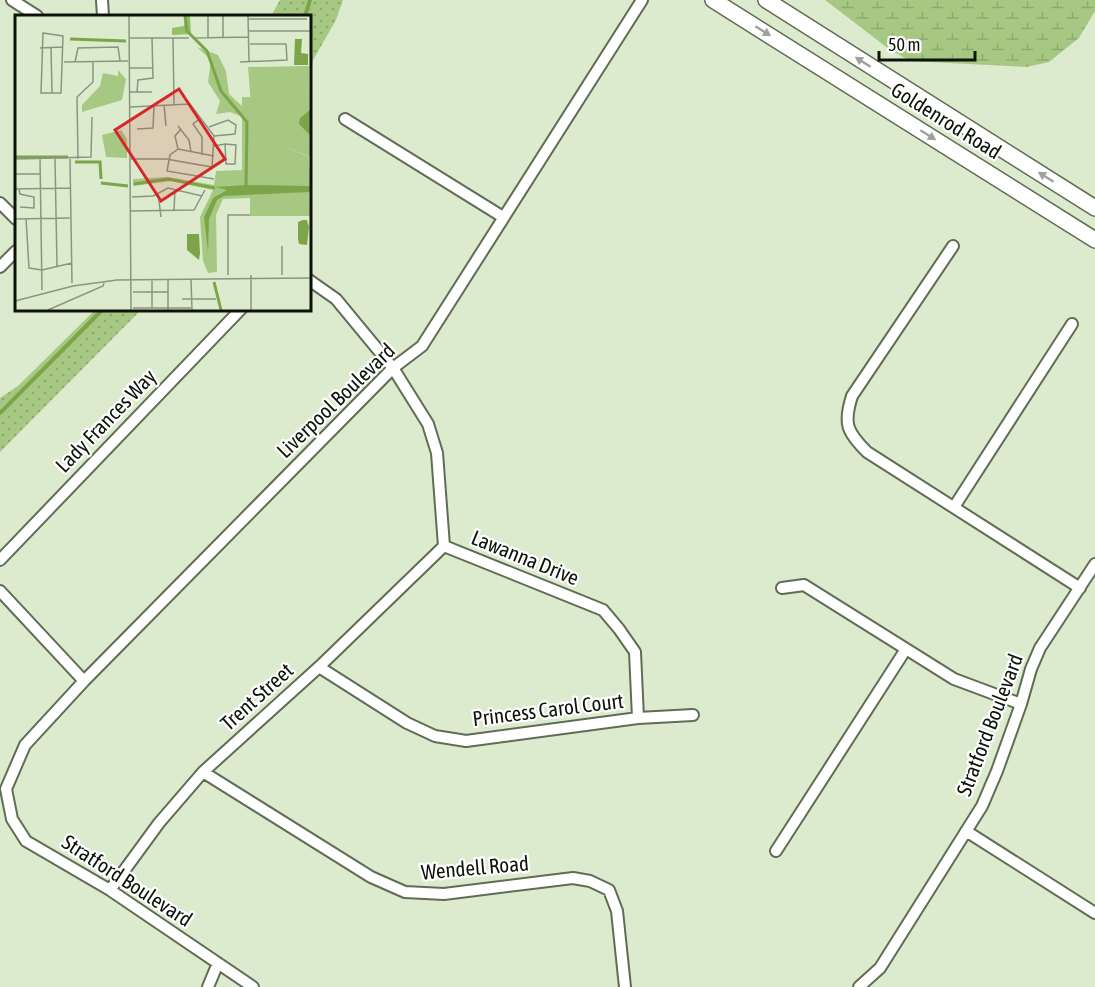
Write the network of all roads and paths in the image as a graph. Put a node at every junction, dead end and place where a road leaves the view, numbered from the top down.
1 (12, 0) edge
2 (102, 0) edge
3 (642, 0) edge
4 (713, 0) edge
5 (766, 0) edge
6 (35, 15) edge
7 (103, 15) edge
8 (345, 119) dead end
9 (0, 203) edge
10 (1095, 208) edge
11 (503, 217) junction
12 (15, 218) edge
13 (1095, 240) edge
14 (953, 246) dead end
15 (15, 253) edge
16 (0, 267) edge
17 (310, 281) edge
18 (240, 310) edge
19 (1072, 324) dead end
20 (393, 368) junction
21 (954, 507) junction
22 (444, 546) junction
23 (0, 560) edge
24 (1095, 564) edge
25 (782, 588) dead end
26 (1080, 588) junction
27 (0, 591) edge
28 (906, 649) junction
29 (319, 667) junction
30 (84, 681) junction
31 (1022, 704) junction
32 (693, 715) dead end
33 (638, 718) junction
34 (203, 772) junction
35 (6, 789) joint
36 (966, 831) junction
37 (776, 851) dead end
38 (110, 890) junction
39 (1095, 913) edge
40 (218, 963) junction
41 (208, 987) edge
42 (253, 987) edge
43 (625, 987) edge
44 (859, 987) edge

1 - 6 street
2 - 7 street
3 - 11 street, Liverpool Boulevard
4 -> 13 main road, Goldenrod Road
10 -> 5 main road, Goldenrod Road
8 - 11 street
9 - 12 street
11 - 20 street, Liverpool Boulevard
14 - 21 street
15 - 16 street
17 - 20 street, Lawanna Drive
18 - 23 street, Lady Frances Way
19 - 21 street
20 - 22 street, Lawanna Drive
20 - 30 street, Liverpool Boulevard
21 - 26 street
22 - 29 street, Trent Street
22 - 33 street, Lawanna Drive
24 - 26 street, Stratford Boulevard
25 - 28 street
26 - 31 street, Stratford Boulevard
27 - 30 street
28 - 31 street
28 - 37 street
29 - 33 street, Princess Carol Court
29 - 34 street, Trent Street
30 - 35 street, Liverpool Boulevard
31 - 36 street, Stratford Boulevard
32 - 33 street, Princess Carol Court
34 - 38 street, Trent Street
34 - 43 street, Wendell Road
35 - 38 street, Stratford Boulevard
36 - 39 street
36 - 44 street, Stratford Boulevard
38 - 40 street, Stratford Boulevard
40 - 41 street
40 - 42 street, Stratford Boulevard

